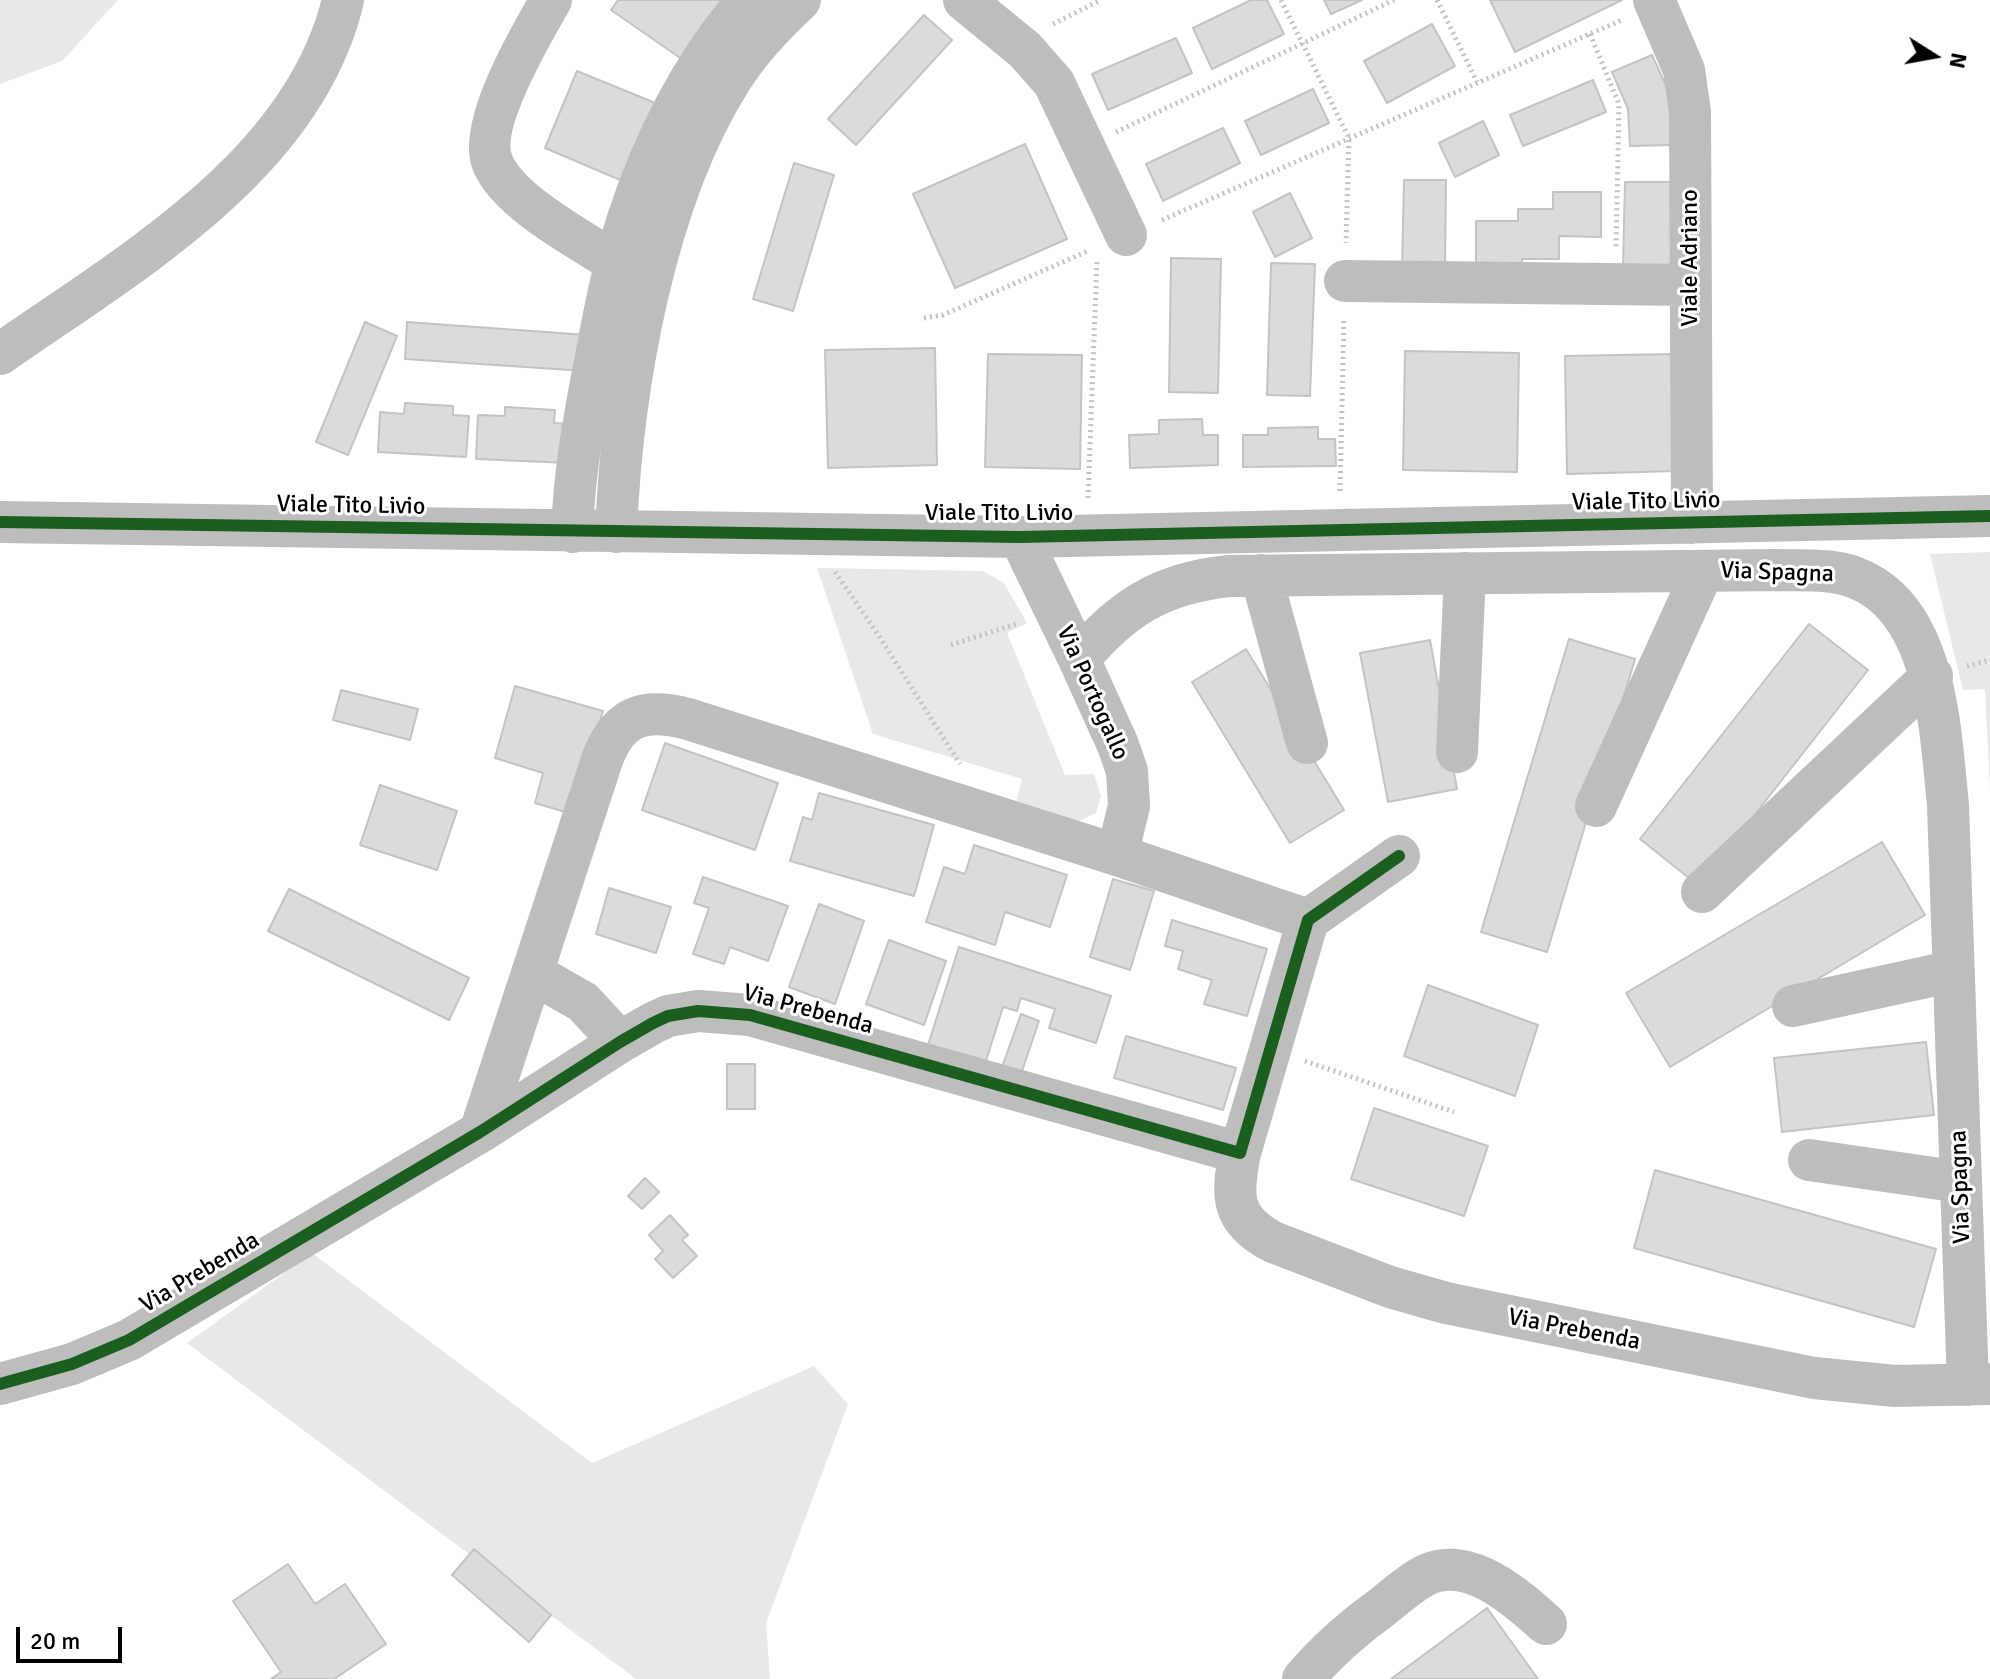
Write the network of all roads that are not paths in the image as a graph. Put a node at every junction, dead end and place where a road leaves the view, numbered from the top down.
1 (343, 0) edge
2 (551, 0) edge
3 (748, 0) edge
4 (800, 0) edge
5 (964, 0) edge
6 (1655, 2) edge
7 (1126, 235) road end
8 (616, 263) junction
9 (1345, 281) dead end
10 (1691, 285) junction
11 (0, 354) edge
12 (1990, 516) edge
13 (3, 520) edge
14 (1692, 523) junction
15 (572, 532) junction
16 (616, 532) junction
17 (1020, 537) junction
18 (1703, 571) junction
19 (1465, 573) junction
20 (1261, 575) junction
21 (1079, 659) junction
22 (1932, 676) junction
23 (1307, 743) dead end
24 (1457, 752) dead end
25 (1596, 806) dead end
26 (1117, 855) junction
27 (1399, 856) dead end
28 (1702, 892) dead end
29 (1308, 920) junction
30 (1954, 971) junction
31 (532, 973) junction
32 (1793, 1006) dead end
33 (620, 1042) junction
34 (480, 1132) junction
35 (1240, 1153) junction
36 (1809, 1160) dead end
37 (1961, 1182) junction
38 (0, 1384) edge
39 (1979, 1384) edge
40 (1546, 1624) dead end
41 (1303, 1679) edge

1 - 11 street
2 - 8 street
3 - 8 street
4 - 16 street
5 - 7 street
6 - 10 street, Viale Adriano
8 - 15 street
9 - 10 street
10 - 14 street, Viale Adriano
12 - 14 street, Viale Tito Livio
13 - 15 street, Viale Tito Livio
14 - 17 street, Viale Tito Livio
15 - 16 street, Viale Tito Livio
16 - 17 street, Viale Tito Livio
17 - 21 street, Via Portogallo
18 - 19 street, Via Spagna
18 - 22 street, Via Spagna
18 - 25 street
19 - 20 street, Via Spagna
19 - 24 street
20 - 21 street, Via Spagna
20 - 23 street
21 - 26 street, Via Portogallo
22 - 28 street
22 - 30 street, Via Spagna
26 - 29 street
26 - 31 street
27 - 29 street
29 - 35 street, Via Prebenda
30 - 32 street
30 - 37 street, Via Spagna
31 - 33 street
31 - 34 street
33 - 34 street, Via Prebenda
33 - 35 street, Via Prebenda
34 - 38 street, Via Prebenda
35 - 39 street, Via Prebenda
36 - 37 street
37 - 39 street, Via Spagna
40 - 41 street

